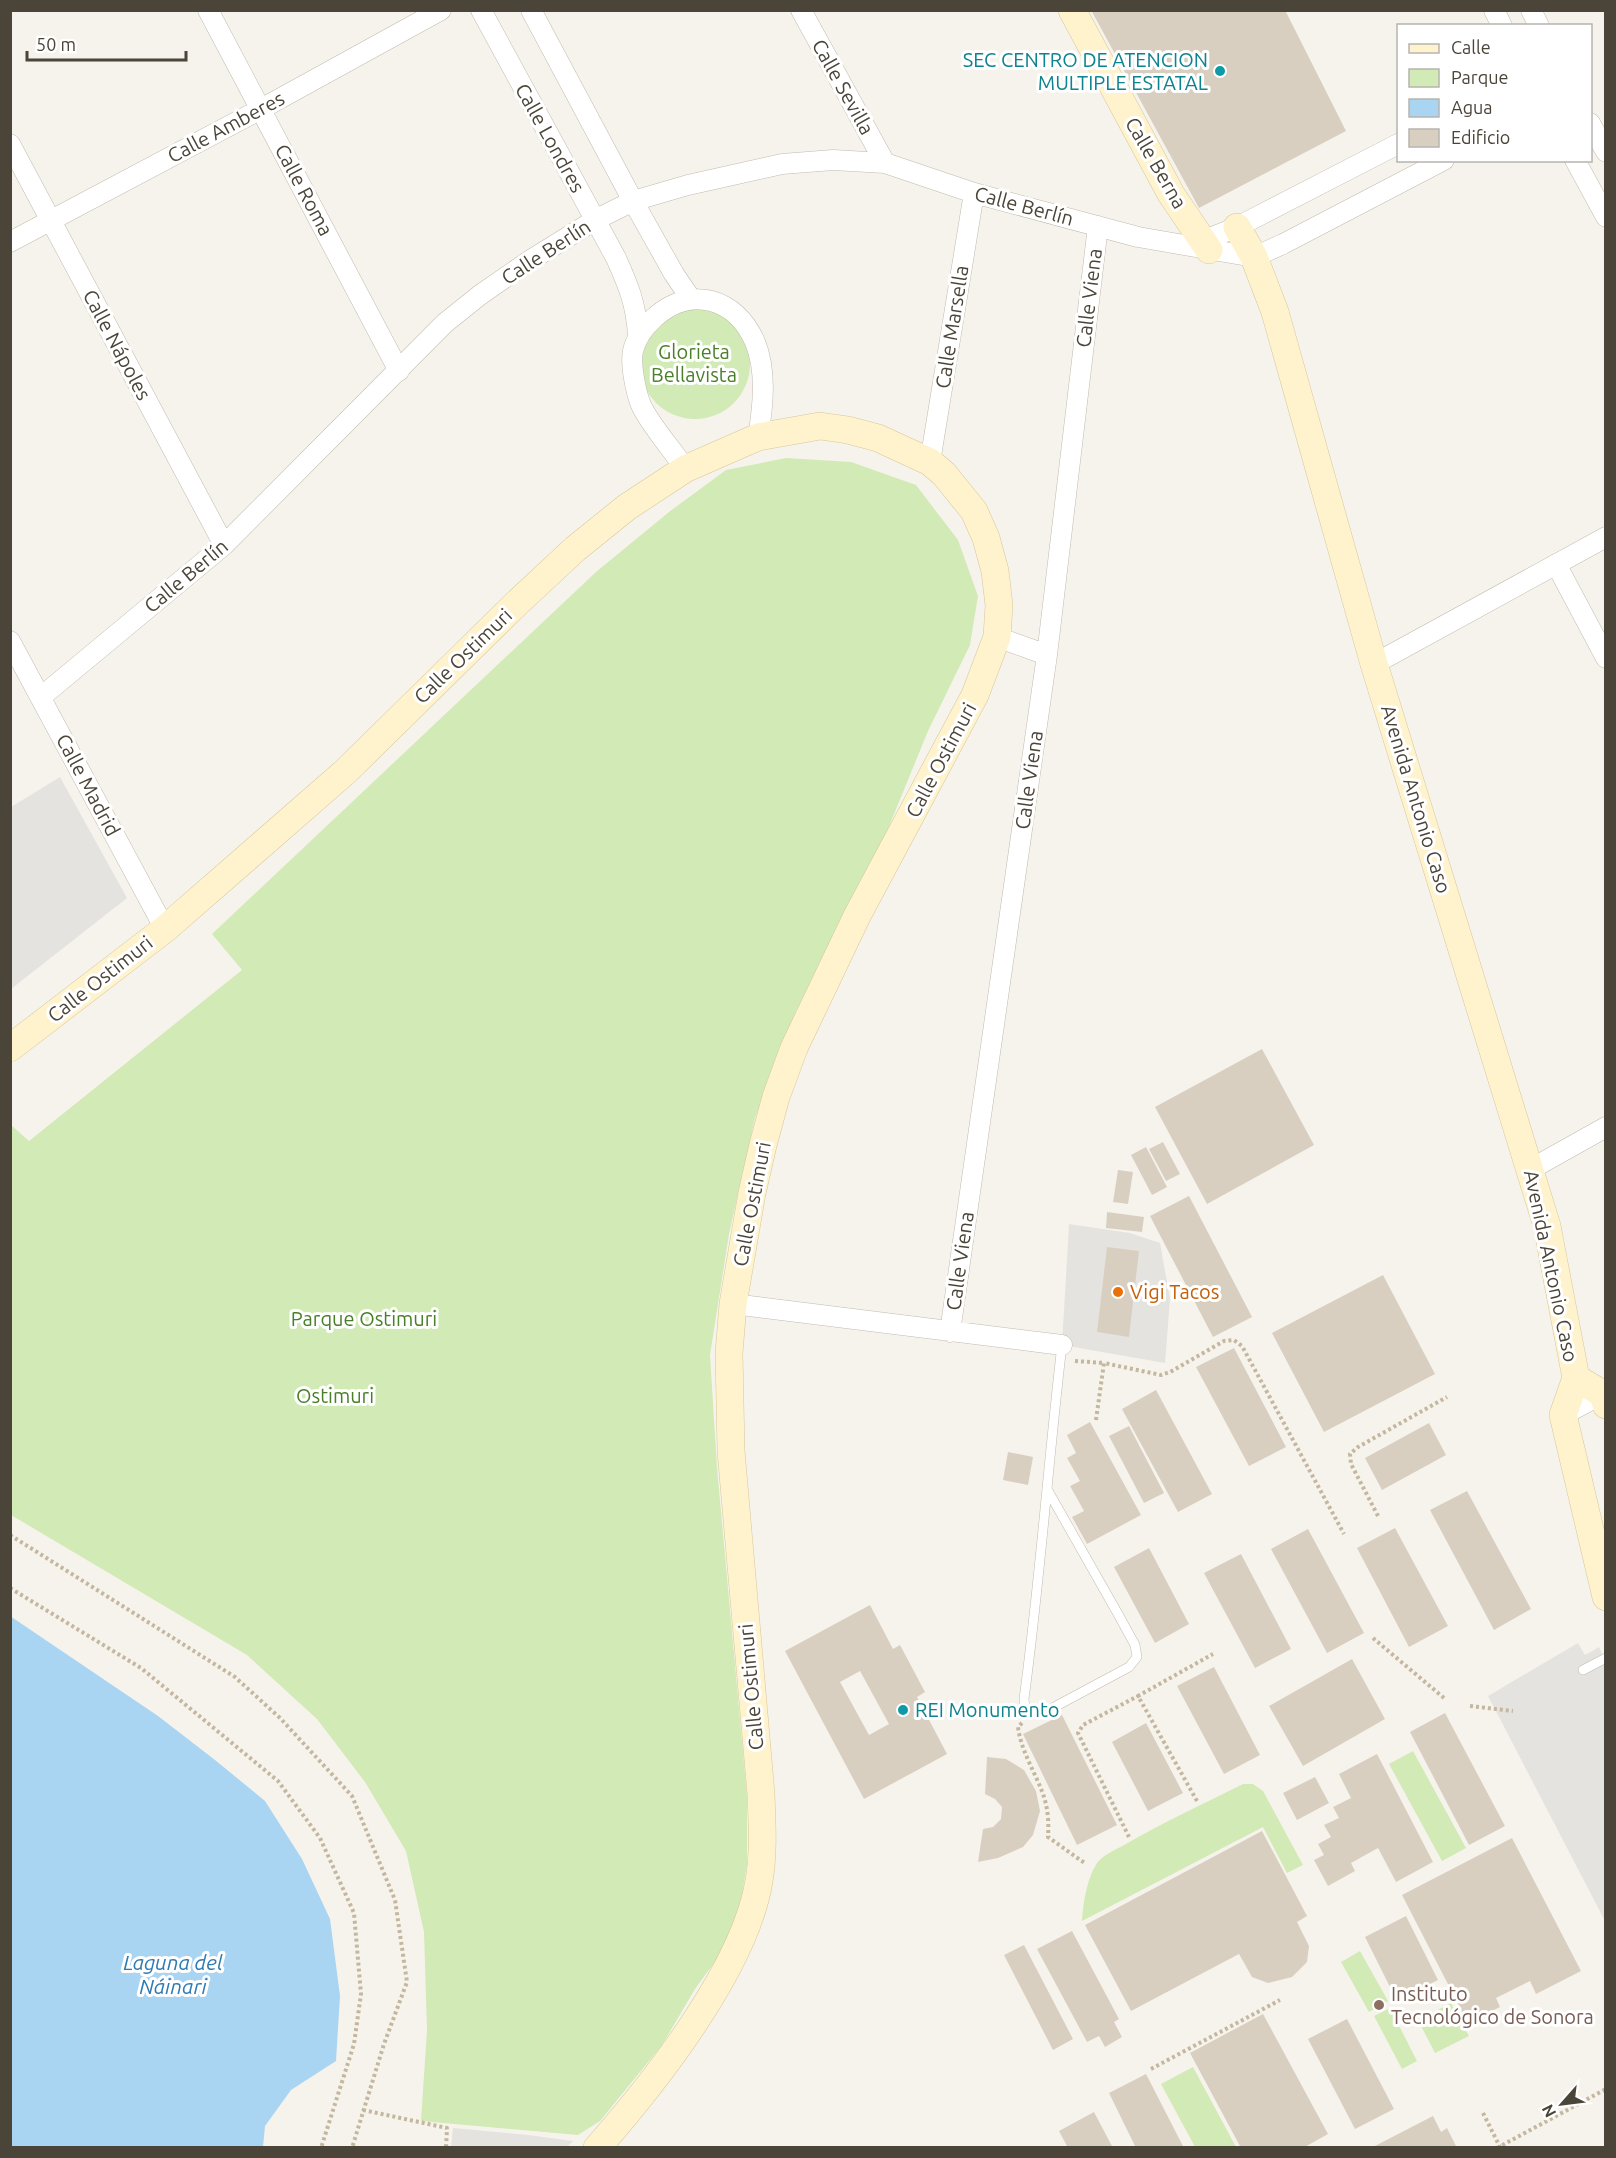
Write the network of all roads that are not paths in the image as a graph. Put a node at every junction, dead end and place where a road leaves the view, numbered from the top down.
1 (208, 10) edge
2 (441, 10) edge
3 (481, 10) edge
4 (531, 10) edge
5 (801, 10) edge
6 (1072, 10) edge
7 (1494, 10) edge
8 (1531, 10) edge
9 (1501, 24) edge
10 (1538, 24) edge
11 (261, 109) junction
12 (1592, 127) edge
13 (10, 144) edge
14 (1397, 145) edge
15 (1605, 152) edge
16 (1440, 162) edge
17 (1576, 162) edge
18 (885, 163) junction
19 (974, 193) junction
20 (633, 201) junction
21 (1605, 217) edge
22 (51, 220) junction
23 (595, 220) junction
24 (1098, 226) junction
25 (1237, 227) junction
26 (10, 242) edge
27 (1201, 246) junction
28 (1254, 257) junction
29 (691, 299) junction
30 (638, 335) junction
31 (399, 371) junction
32 (758, 437) junction
33 (930, 462) junction
34 (686, 469) junction
35 (1605, 537) edge
36 (225, 545) junction
37 (1556, 564) junction
38 (997, 637) junction
39 (10, 641) edge
40 (1047, 655) junction
41 (1605, 658) edge
42 (1374, 664) junction
43 (41, 697) junction
44 (165, 929) junction
45 (10, 1048) edge
46 (1605, 1127) edge
47 (1531, 1169) junction
48 (733, 1304) junction
49 (950, 1332) junction
50 (1061, 1352) joint
51 (1576, 1378) junction
52 (1604, 1397) edge
53 (1563, 1415) junction
54 (1047, 1489) junction
55 (1605, 1597) edge
56 (1605, 1658) edge
57 (1583, 1670) dead end
58 (597, 2148) edge

1 - 11 street, Calle Roma
2 - 11 street, Calle Amberes
3 - 23 street, Calle Londres
4 - 20 street
5 - 18 street, Calle Sevilla
6 - 27 street, Calle Berna
7 - 9 street
8 - 10 street
11 - 22 street, Calle Amberes
11 - 31 street, Calle Roma
12 - 15 street
13 - 22 street, Calle Nápoles
14 - 25 street
16 - 28 street
17 - 21 street
18 - 19 street, Calle Berlín
18 - 20 street, Calle Berlín
19 - 24 street, Calle Berlín
19 - 33 street, Calle Marsella
20 - 23 street, Calle Berlín
20 - 29 street
22 - 26 street, Calle Amberes
22 - 36 street, Calle Nápoles
23 - 30 street, Calle Londres
23 - 31 street, Calle Berlín
24 - 27 street, Calle Berlín
24 - 40 street, Calle Viena
25 - 27 street
25 - 28 street, Avenida Antonio Caso
27 - 28 street, Calle Berlín
28 - 42 street, Avenida Antonio Caso
29 - 30 street
29 - 32 street
30 - 34 street, Calle Londres
31 - 36 street, Calle Berlín
32 - 33 street, Calle Ostimuri
32 - 34 street, Calle Ostimuri
33 - 38 street, Calle Ostimuri
34 - 44 street, Calle Ostimuri
35 - 37 street
36 - 43 street, Calle Berlín
37 - 41 street
37 - 42 street
38 - 40 street
38 - 48 street, Calle Ostimuri
39 - 43 street, Calle Madrid
40 - 49 street, Calle Viena
42 - 47 street, Avenida Antonio Caso
43 - 44 street, Calle Madrid
44 - 45 street, Calle Ostimuri
46 - 47 street
47 - 51 street, Avenida Antonio Caso
48 - 49 street
48 - 58 street, Calle Ostimuri
49 - 50 street
50 - 54 lane
51 - 52 street, Avenida Antonio Caso
51 - 53 street, Avenida Antonio Caso
52 - 53 street
53 - 55 street
54 - 54 lane
56 - 57 lane

